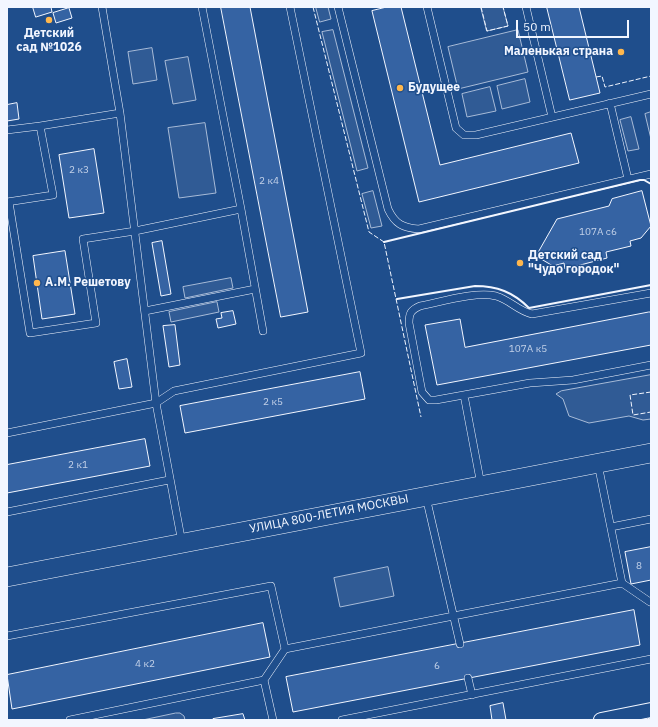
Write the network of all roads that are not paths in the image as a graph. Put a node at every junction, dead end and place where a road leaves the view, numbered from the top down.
1 (102, 7) edge
2 (202, 7) edge
3 (290, 7) edge
4 (339, 7) edge
5 (427, 7) edge
6 (526, 7) edge
7 (651, 94) edge
8 (610, 103) junction
9 (120, 113) junction
10 (552, 117) junction
11 (40, 126) junction
12 (7, 130) edge
13 (651, 174) edge
14 (628, 179) junction
15 (8, 202) edge
16 (241, 208) junction
17 (135, 231) junction
18 (256, 288) junction
19 (651, 293) edge
20 (145, 311) junction
21 (263, 331) dead end
22 (651, 365) edge
23 (464, 395) junction
24 (156, 403) junction
25 (7, 433) edge
26 (651, 453) edge
27 (598, 463) junction
28 (169, 480) junction
29 (481, 485) junction
30 (426, 495) junction
31 (7, 512) edge
32 (651, 518) edge
33 (611, 527) junction
34 (182, 543) junction
35 (7, 577) edge
36 (622, 583) junction
37 (651, 604) edge
38 (454, 616) junction
39 (7, 636) edge
40 (460, 644) dead end
41 (285, 649) junction
42 (651, 659) edge
43 (468, 678) dead end
44 (264, 680) junction
45 (472, 695) junction
46 (651, 710) edge
47 (70, 720) edge
48 (273, 720) edge
49 (342, 720) edge
50 (601, 720) edge

1 - 9 lane
2 - 16 lane
3 - 24 lane
4 - 14 lane
5 - 10 lane
6 - 10 lane
7 - 8 lane
8 - 10 lane
8 - 14 lane
9 - 11 lane
9 - 17 lane
11 - 12 lane
11 - 15 lane
13 - 14 lane
15 - 17 lane
16 - 17 lane
16 - 18 lane
17 - 20 lane
18 - 20 lane
18 - 21 lane
19 - 23 lane
20 - 24 lane
22 - 23 lane
23 - 29 lane
24 - 25 lane
24 - 28 lane
26 - 27 main road, УЛИЦА 800-ЛЕТИЯ МОСКВЫ
27 - 29 main road, УЛИЦА 800-ЛЕТИЯ МОСКВЫ
27 - 33 lane
28 - 31 lane
28 - 34 lane
29 - 30 main road, УЛИЦА 800-ЛЕТИЯ МОСКВЫ
30 - 34 main road, УЛИЦА 800-ЛЕТИЯ МОСКВЫ
30 - 38 lane
32 - 33 lane
33 - 36 lane
34 - 35 main road, УЛИЦА 800-ЛЕТИЯ МОСКВЫ
36 - 37 lane
36 - 38 lane
38 - 40 lane
38 - 41 lane
39 - 41 lane
41 - 44 lane
42 - 45 lane
43 - 45 lane
44 - 47 lane
44 - 48 lane
45 - 49 lane
46 - 50 street

